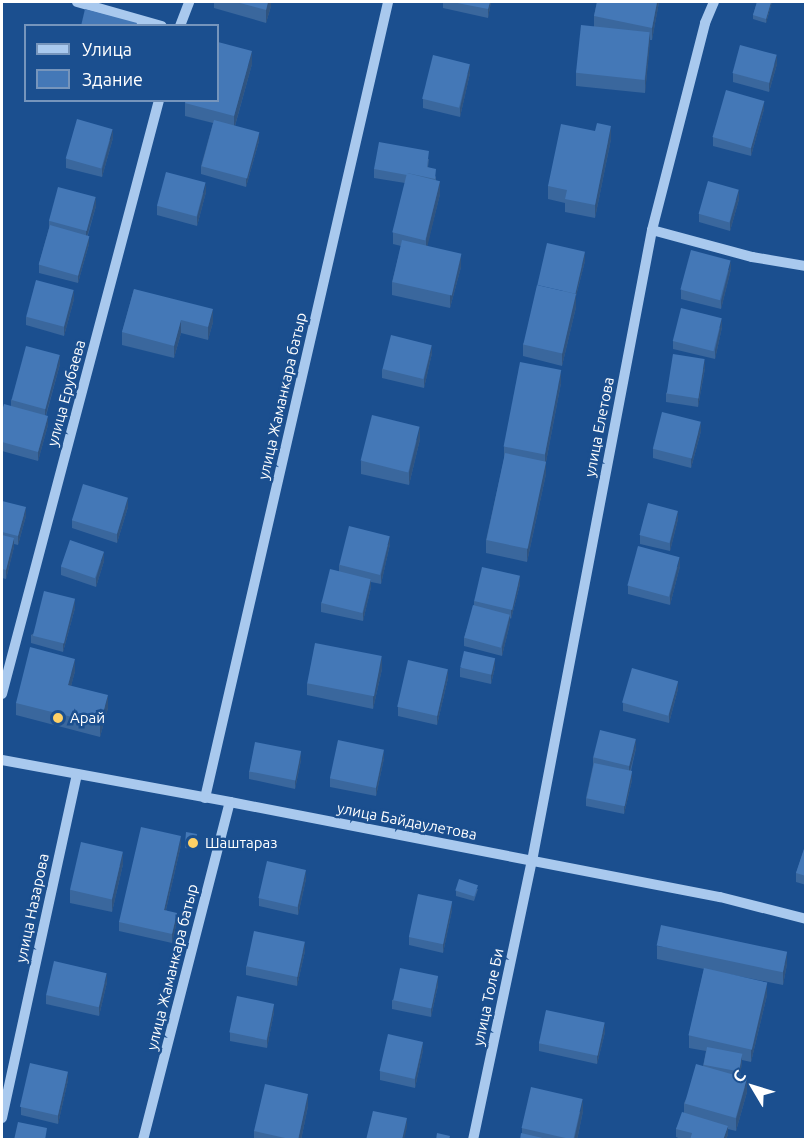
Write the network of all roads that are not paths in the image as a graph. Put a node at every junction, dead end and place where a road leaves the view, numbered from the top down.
1 (77, 2) edge
2 (189, 2) edge
3 (388, 2) edge
4 (714, 2) edge
5 (155, 24) edge
6 (181, 24) edge
7 (158, 102) edge
8 (652, 230) junction
9 (806, 266) edge
10 (2, 694) edge
11 (2, 760) edge
12 (77, 774) junction
13 (205, 798) junction
14 (230, 802) junction
15 (532, 861) junction
16 (806, 919) edge
17 (2, 1118) edge
18 (143, 1140) edge
19 (473, 1140) edge

1 - 5 street
2 - 6 street
3 - 13 street, улица Жаманкара батыр
4 - 8 street, улица Елетова
7 - 10 street, улица Ерубаева
8 - 9 street
8 - 15 street, улица Елетова
11 - 12 street, улица Байдаулетова
12 - 13 street, улица Байдаулетова
12 - 17 street, улица Назарова
13 - 14 street, улица Байдаулетова
14 - 15 street, улица Байдаулетова
14 - 18 street, улица Жаманкара батыр
15 - 16 street, улица Байдаулетова
15 - 19 street, улица Толе Би

